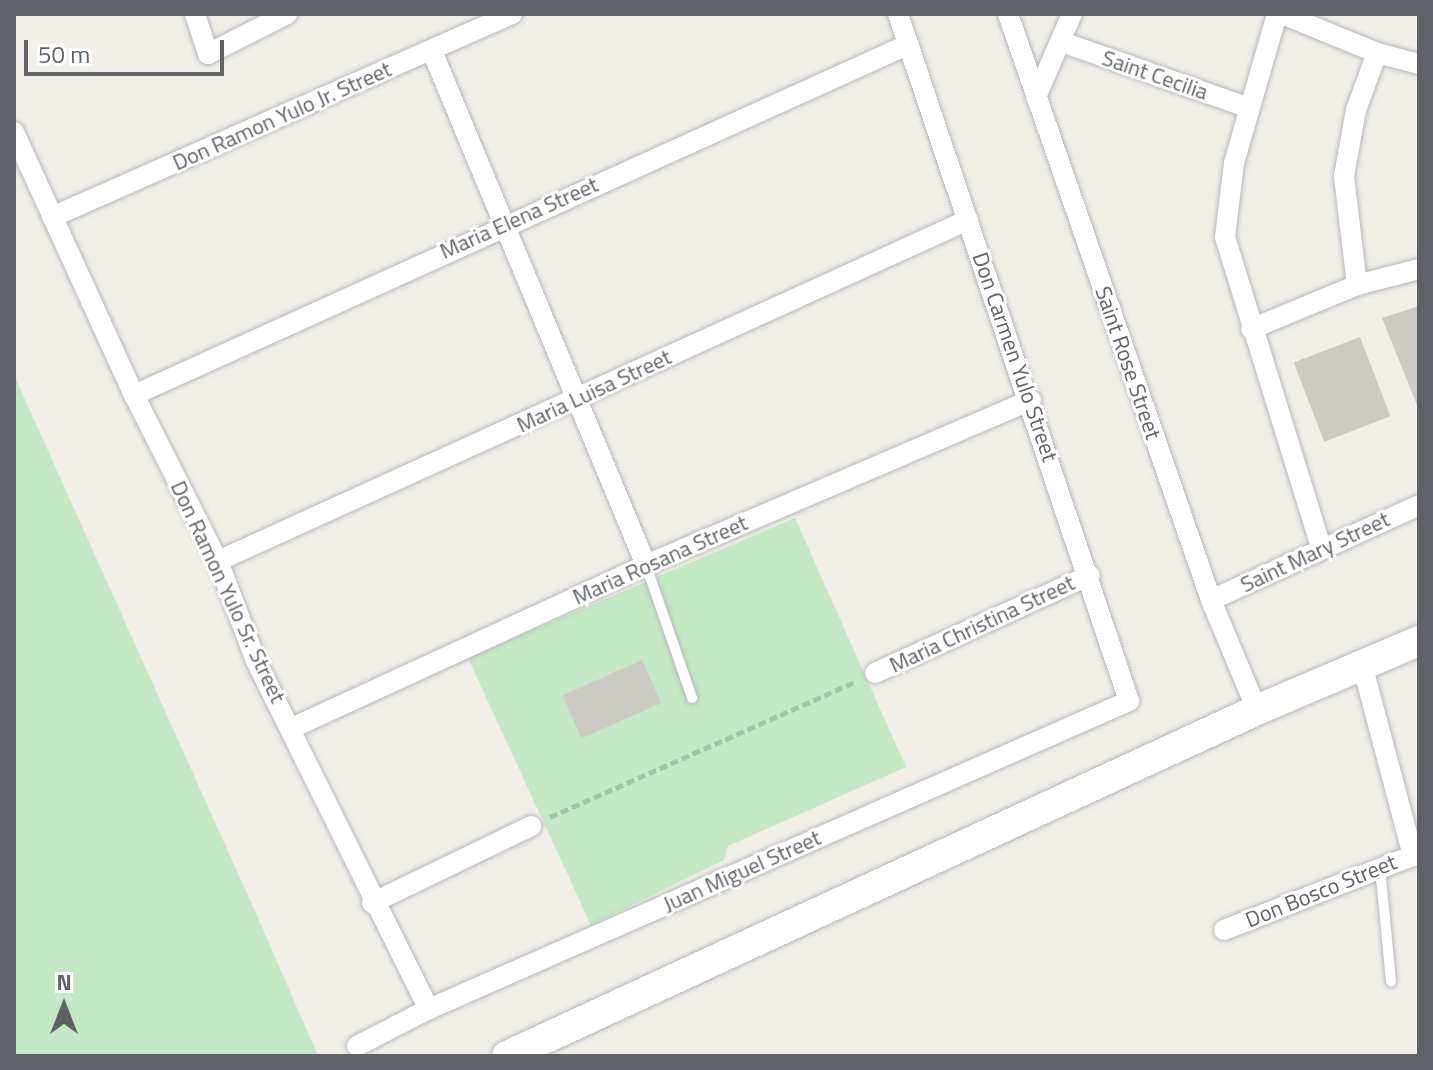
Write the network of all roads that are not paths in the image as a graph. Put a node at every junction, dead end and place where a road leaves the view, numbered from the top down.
1 (195, 14) edge
2 (287, 14) edge
3 (512, 14) edge
4 (898, 14) edge
5 (1008, 14) edge
6 (1072, 14) edge
7 (1279, 14) edge
8 (1062, 42) junction
9 (907, 45) junction
10 (432, 51) junction
11 (1377, 53) junction
12 (1419, 64) edge
13 (1036, 97) junction
14 (1247, 107) junction
15 (14, 132) edge
16 (52, 217) junction
17 (968, 220) junction
18 (501, 225) junction
19 (1419, 269) edge
20 (1357, 285) junction
21 (1251, 329) junction
22 (134, 395) junction
23 (576, 400) junction
24 (1031, 400) junction
25 (1419, 505) edge
26 (1321, 547) junction
27 (218, 561) junction
28 (646, 565) junction
29 (1090, 575) junction
30 (1211, 600) junction
31 (1419, 641) edge
32 (1363, 668) junction
33 (875, 673) road end
34 (692, 698) dead end
35 (1129, 701) joint
36 (1257, 710) junction
37 (292, 728) junction
38 (531, 826) road end
39 (1416, 854) edge
40 (1380, 867) junction
41 (372, 903) junction
42 (1224, 930) dead end
43 (1391, 981) dead end
44 (429, 1009) junction
45 (357, 1046) dead end
46 (507, 1056) edge

1 - 2 street
3 - 10 street, Don Ramon Yulo Jr. Street
4 - 9 street, Don Carmen Yulo Street
5 - 13 street, Saint Rose Street
6 - 8 street
7 - 11 street
7 - 14 street
8 - 13 street
8 - 14 street, Saint Cecilia
9 - 17 street, Don Carmen Yulo Street
9 - 18 street, Maria Elena Street
10 - 16 street, Don Ramon Yulo Jr. Street
10 - 18 street
11 - 12 street
11 - 20 street
13 - 30 street, Saint Rose Street
14 - 21 street
15 - 16 street, Don Ramon Yulo Sr. Street
16 - 22 street, Don Ramon Yulo Sr. Street
17 - 23 street, Maria Luisa Street
17 - 24 street, Don Carmen Yulo Street
18 - 22 street, Maria Elena Street
18 - 23 street
19 - 20 street
20 - 21 street
21 - 26 street
22 - 27 street, Don Ramon Yulo Sr. Street
23 - 27 street, Maria Luisa Street
23 - 28 street
24 - 28 street, Maria Rosana Street
24 - 29 street, Don Carmen Yulo Street
25 - 26 street, Saint Mary Street
26 - 30 street, Saint Mary Street
27 - 37 street, Don Ramon Yulo Sr. Street
28 - 34 lane
28 - 37 street, Maria Rosana Street
29 - 33 street, Maria Christina Street
29 - 35 street, Don Carmen Yulo Street
30 - 36 street, Saint Rose Street
31 - 32 street
32 - 36 street
32 - 39 street
35 - 44 street, Juan Miguel Street
36 - 46 street
37 - 41 street, Don Ramon Yulo Sr. Street
38 - 41 street
39 - 40 street, Don Bosco Street
40 - 42 street, Don Bosco Street
40 - 43 lane
41 - 44 street, Don Ramon Yulo Sr. Street
44 - 45 street, Juan Miguel Street

